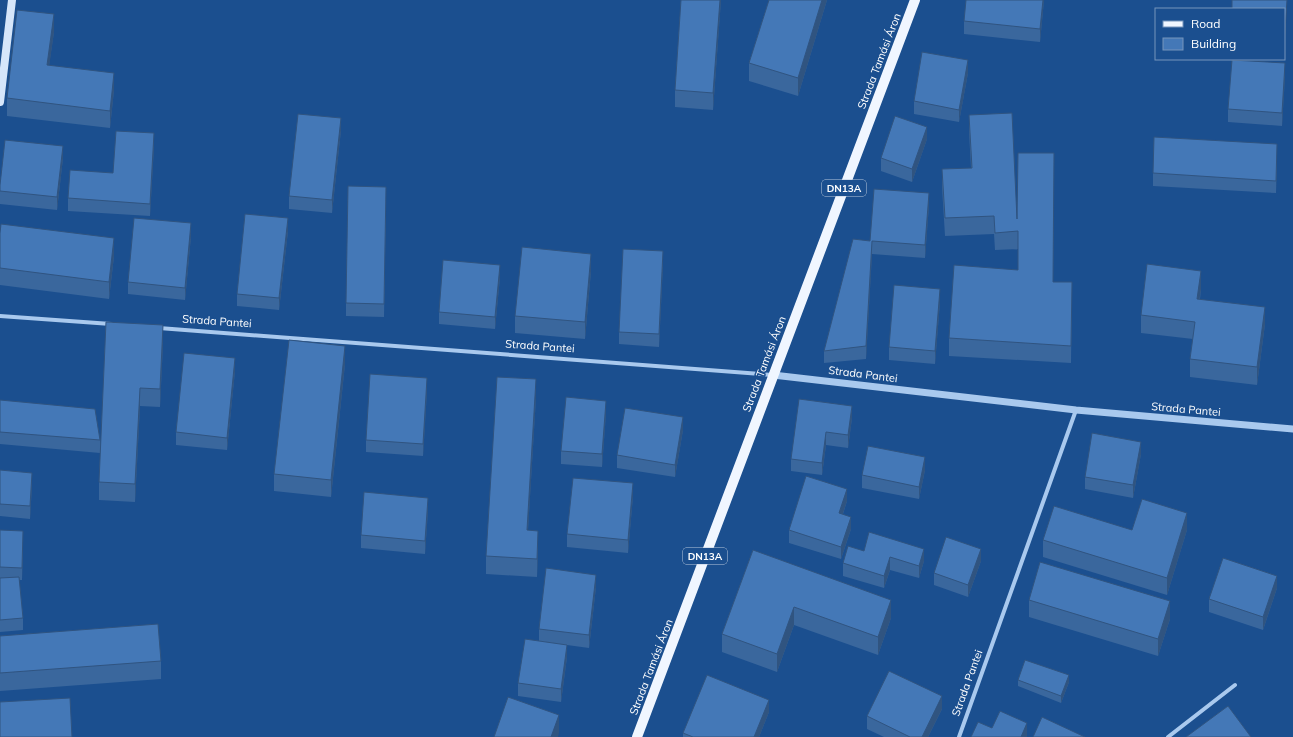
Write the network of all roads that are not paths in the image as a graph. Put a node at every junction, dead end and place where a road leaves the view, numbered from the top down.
1 (12, 0) edge
2 (915, 0) edge
3 (0, 102) edge
4 (0, 316) edge
5 (120, 325) edge
6 (151, 328) edge
7 (773, 375) junction
8 (1076, 410) junction
9 (1293, 429) edge
10 (1235, 684) dead end
11 (637, 737) edge
12 (959, 737) edge
13 (1168, 737) edge

1 - 3 main road
2 - 7 main road, Strada Tamási Áron / DN13A
4 - 5 street
6 - 7 street, Strada Pantei
7 - 8 street, Strada Pantei
7 - 11 main road, Strada Tamási Áron / DN13A
8 - 9 street, Strada Pantei
8 - 12 street, Strada Pantei
10 - 13 street

